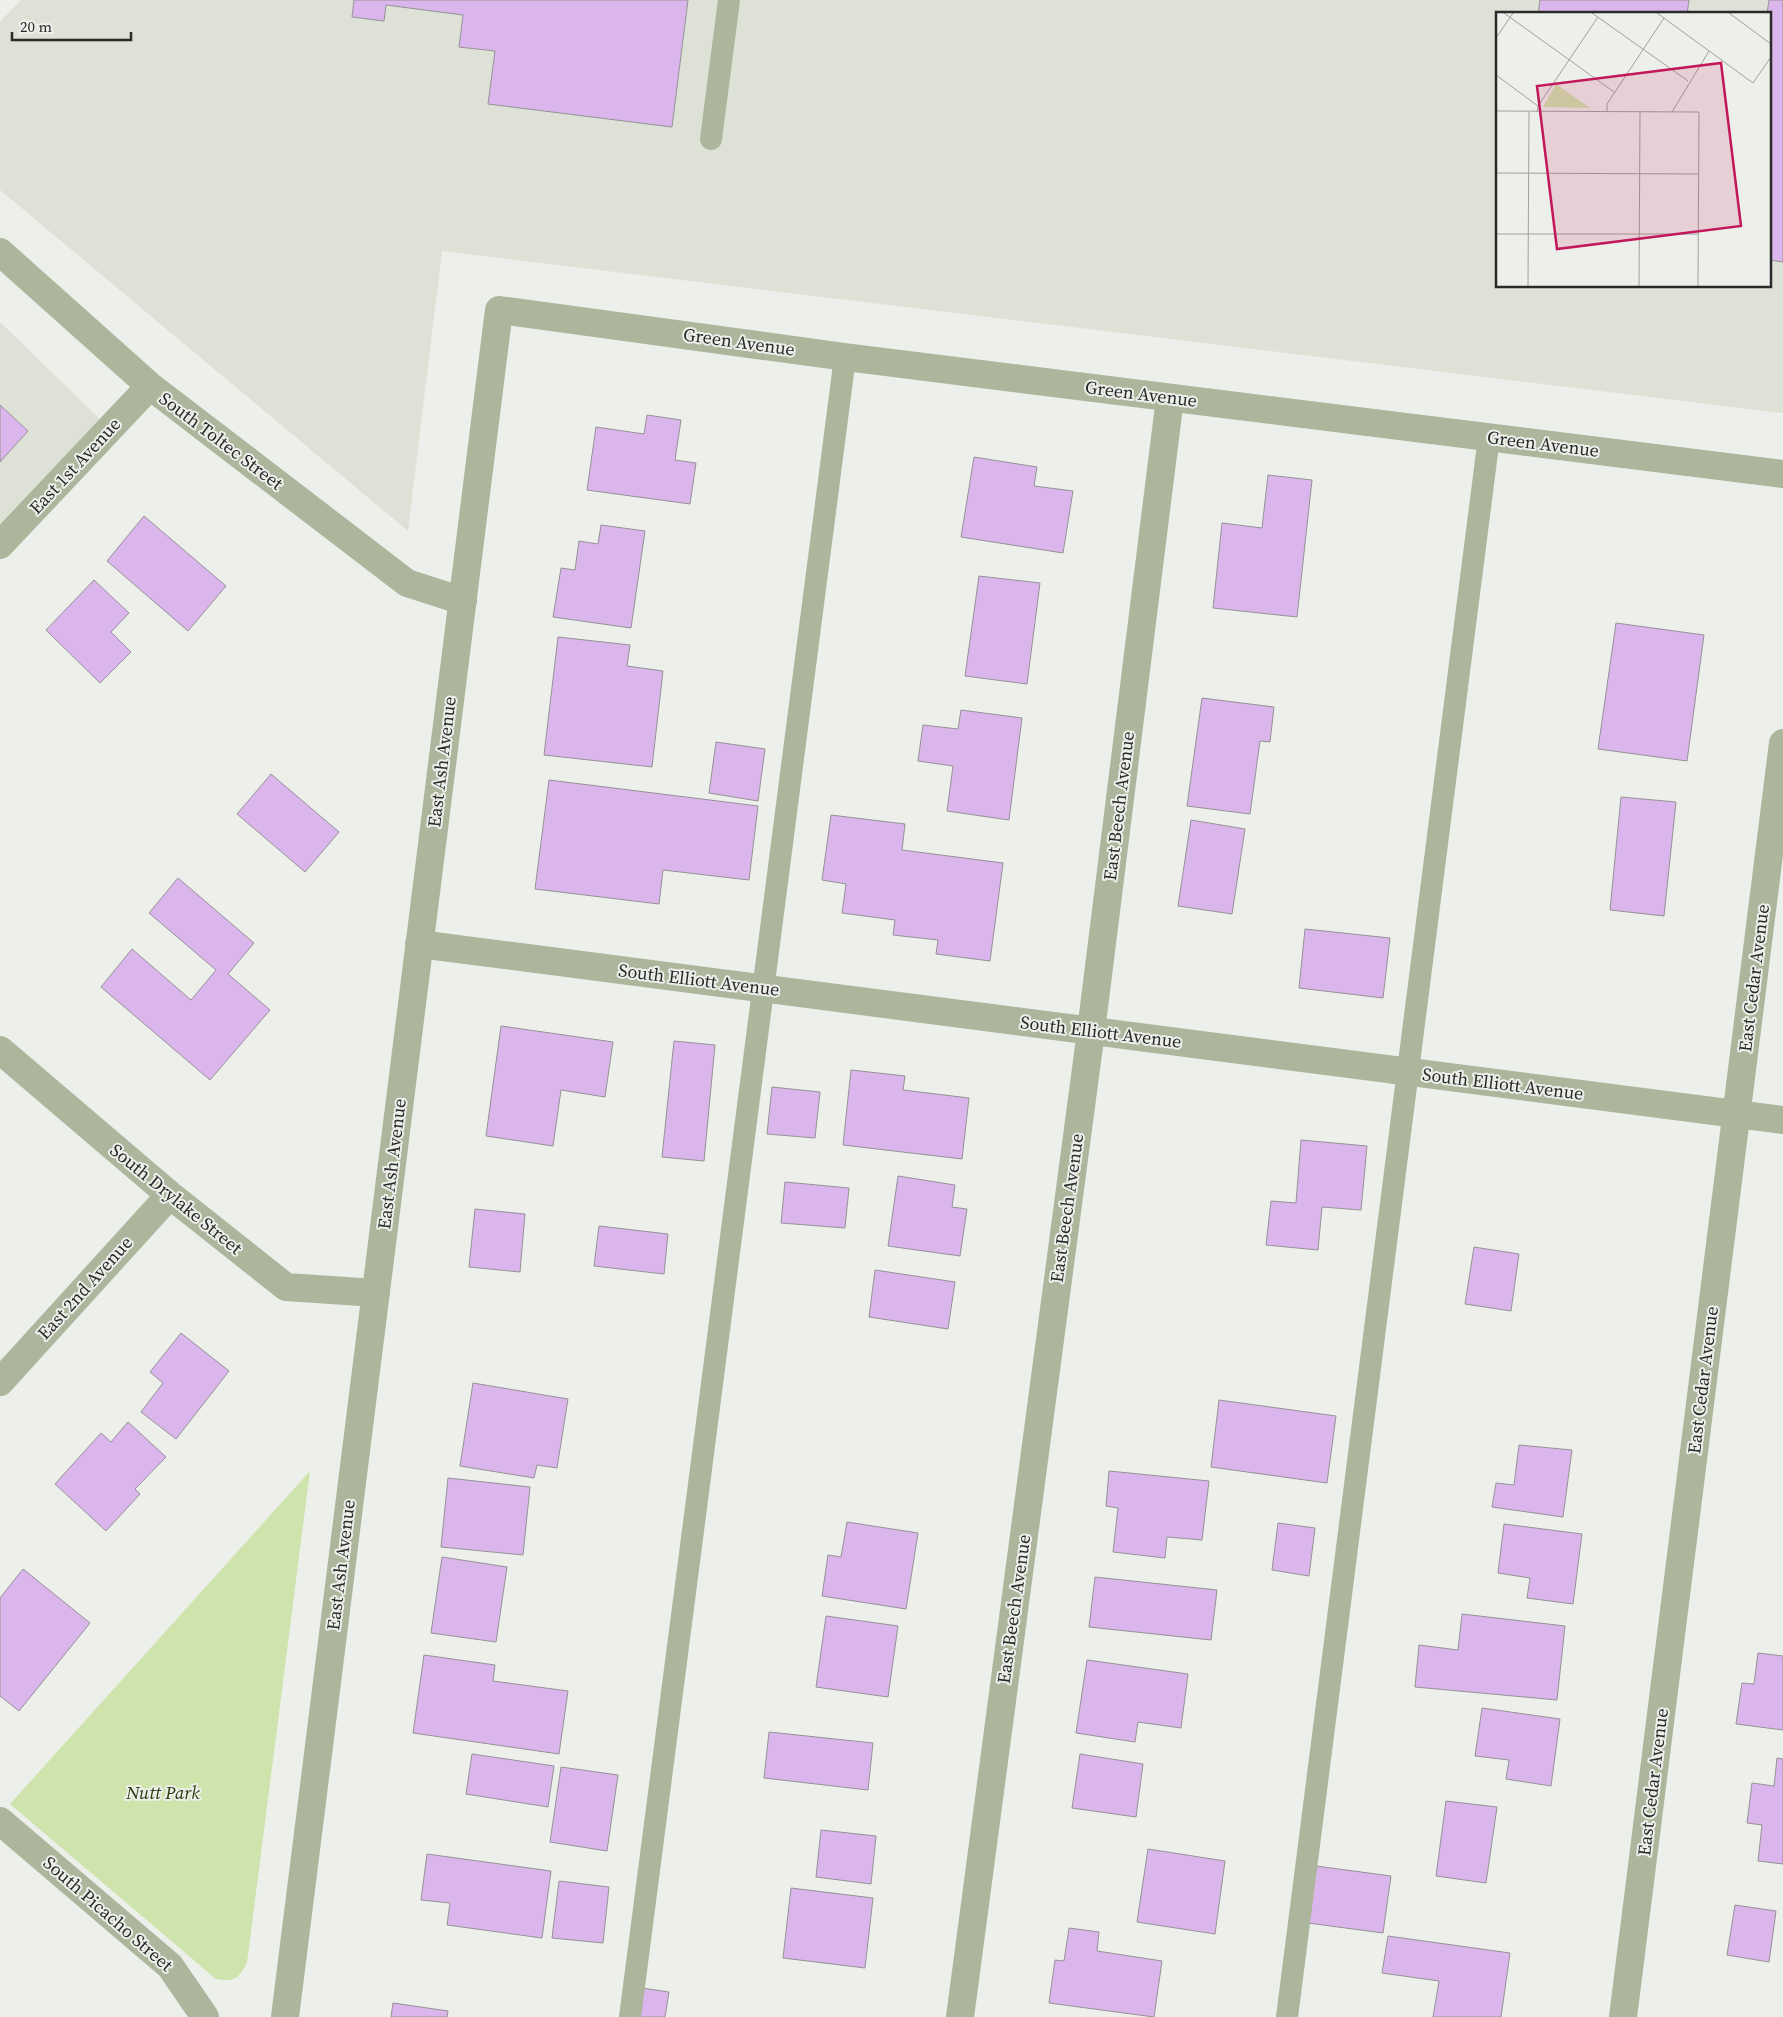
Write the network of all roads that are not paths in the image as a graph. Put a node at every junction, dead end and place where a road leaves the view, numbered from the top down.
1 (729, 0) edge
2 (711, 139) dead end
3 (0, 252) edge
4 (499, 310) joint
5 (845, 357) junction
6 (150, 386) junction
7 (1170, 398) junction
8 (1489, 437) junction
9 (1783, 474) edge
10 (0, 545) edge
11 (463, 600) junction
12 (1783, 742) edge
13 (419, 944) junction
14 (763, 988) junction
15 (1091, 1031) junction
16 (0, 1050) edge
17 (1408, 1072) junction
18 (1737, 1114) junction
19 (1783, 1120) edge
20 (170, 1195) junction
21 (376, 1293) junction
22 (0, 1382) edge
23 (0, 1820) edge
24 (205, 2017) edge
25 (285, 2017) edge
26 (630, 2017) edge
27 (960, 2017) edge
28 (1287, 2017) edge
29 (1623, 2017) edge

1 - 2 lane
3 - 6 street, South Toltec Street
4 - 5 street, Green Avenue
4 - 11 street, East Ash Avenue
5 - 7 street, Green Avenue
5 - 14 lane
6 - 10 street, East 1st Avenue
6 - 11 street, South Toltec Street
7 - 8 street, Green Avenue
7 - 15 street, East Beech Avenue
8 - 9 street, Green Avenue
8 - 17 lane
11 - 13 street, East Ash Avenue
12 - 18 street, East Cedar Avenue
13 - 14 street, South Elliott Avenue
13 - 21 street, East Ash Avenue
14 - 15 street, South Elliott Avenue
14 - 26 lane
15 - 17 street, South Elliott Avenue
15 - 27 street, East Beech Avenue
16 - 20 street, South Drylake Street
17 - 18 street, South Elliott Avenue
17 - 28 lane
18 - 19 street, South Elliott Avenue
18 - 29 street, East Cedar Avenue
20 - 21 street, South Drylake Street
20 - 22 street, East 2nd Avenue
21 - 25 street, East Ash Avenue
23 - 24 street, South Picacho Street

